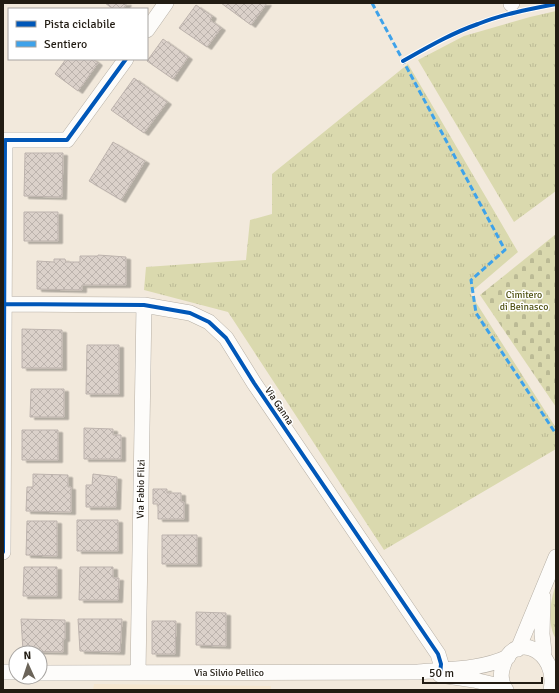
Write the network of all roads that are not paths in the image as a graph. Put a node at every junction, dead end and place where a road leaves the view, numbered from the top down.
1 (166, 3) edge
2 (148, 29) edge
3 (125, 60) edge
4 (6, 304) junction
5 (144, 305) junction
6 (3, 552) edge
7 (556, 557) edge
8 (543, 590) junction
9 (513, 653) junction
10 (550, 656) edge
11 (48, 672) edge
12 (138, 673) junction
13 (440, 673) junction
14 (505, 688) edge
15 (553, 688) edge

1 - 2 street
3 - 4 street
4 - 5 street, Via Ganna
4 - 6 street
5 - 12 street, Via Fabio Filzi
5 - 13 street, Via Ganna
7 - 8 street
8 - 9 street
8 - 10 street
9 - 10 street
9 - 13 street, Via Silvio Pellico
9 - 14 street
10 - 15 street
11 - 12 street, Via Silvio Pellico
12 - 13 street, Via Silvio Pellico
13 - 14 street, Via Silvio Pellico

